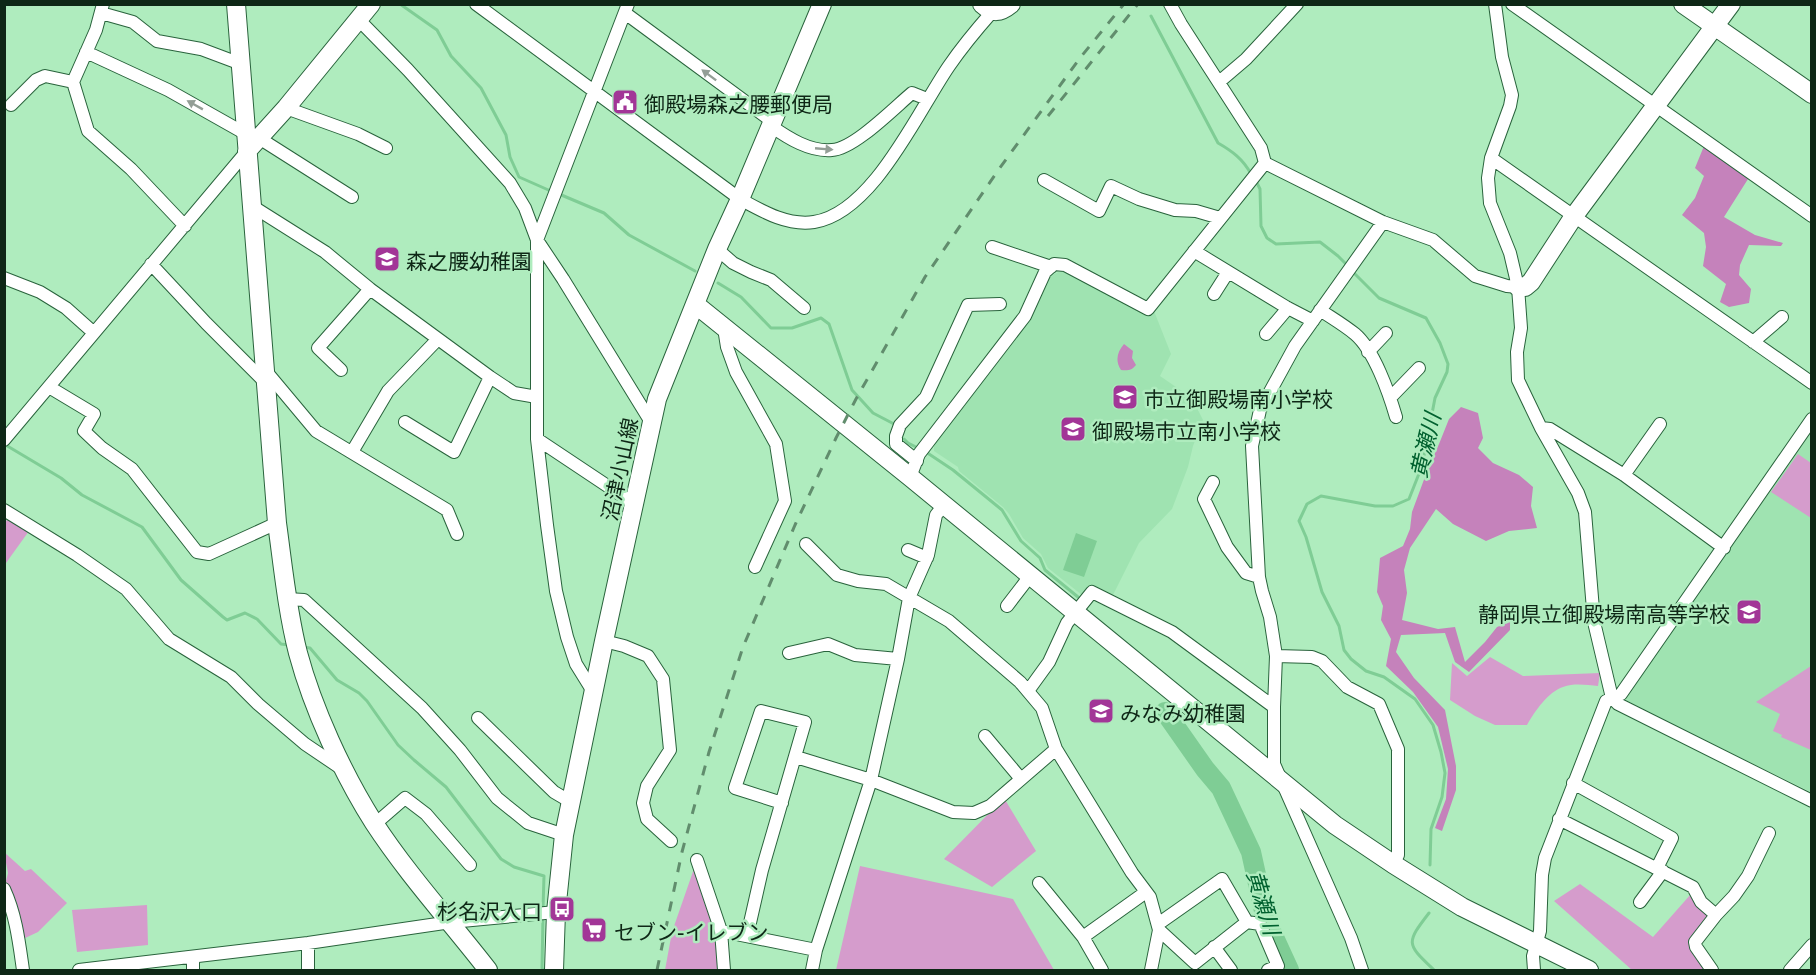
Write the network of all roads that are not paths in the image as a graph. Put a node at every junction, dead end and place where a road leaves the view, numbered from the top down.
1 (236, 4) edge
2 (371, 4) edge
3 (477, 4) edge
4 (822, 4) edge
5 (1011, 4) edge
6 (1170, 4) edge
7 (1297, 4) edge
8 (1495, 4) edge
9 (1512, 4) edge
10 (1683, 4) edge
11 (1731, 4) edge
12 (102, 7) edge
13 (987, 8) edge
14 (626, 9) edge
15 (359, 20) junction
16 (1715, 27) junction
17 (86, 52) junction
18 (241, 64) junction
19 (73, 82) junction
20 (1219, 82) junction
21 (594, 91) junction
22 (1812, 94) edge
23 (927, 99) junction
24 (11, 105) dead end
25 (1656, 105) junction
26 (286, 108) junction
27 (772, 124) junction
28 (251, 141) junction
29 (386, 148) dead end
30 (1491, 158) junction
31 (1262, 167) junction
32 (1044, 180) dead end
33 (352, 197) dead end
34 (740, 199) junction
35 (252, 206) junction
36 (1575, 216) junction
37 (1812, 216) edge
38 (1220, 218) junction
39 (1383, 222) junction
40 (185, 225) junction
41 (537, 240) junction
42 (992, 247) dead end
43 (717, 249) junction
44 (1194, 251) junction
45 (151, 264) junction
46 (1051, 267) junction
47 (1228, 272) junction
48 (4, 279) edge
49 (1518, 287) junction
50 (370, 289) junction
51 (1214, 294) dead end
52 (695, 304) junction
53 (1000, 304) dead end
54 (804, 308) dead end
55 (1288, 308) junction
56 (1320, 310) junction
57 (1782, 317) dead end
58 (1312, 321) junction
59 (724, 328) junction
60 (94, 333) junction
61 (1386, 333) dead end
62 (1266, 334) dead end
63 (438, 339) junction
64 (1753, 342) junction
65 (1368, 352) junction
66 (1419, 368) dead end
67 (341, 370) dead end
68 (266, 376) junction
69 (490, 377) junction
70 (1812, 383) edge
71 (49, 387) junction
72 (537, 397) junction
73 (1390, 398) junction
74 (1396, 417) dead end
75 (1812, 419) edge
76 (405, 422) dead end
77 (651, 422) junction
78 (1660, 424) dead end
79 (1541, 428) junction
80 (537, 439) junction
81 (4, 440) edge
82 (352, 452) junction
83 (916, 464) junction
84 (1624, 475) junction
85 (1213, 482) dead end
86 (633, 503) junction
87 (944, 505) junction
88 (4, 510) edge
89 (277, 523) junction
90 (457, 534) dead end
91 (806, 544) dead end
92 (1724, 548) junction
93 (908, 550) dead end
94 (927, 558) junction
95 (755, 567) dead end
96 (1030, 576) junction
97 (1259, 577) junction
98 (909, 598) junction
99 (287, 599) junction
100 (1007, 606) dead end
101 (1075, 613) junction
102 (604, 641) junction
103 (789, 652) dead end
104 (1276, 656) junction
105 (898, 659) junction
106 (1028, 691) junction
107 (594, 693) junction
108 (1612, 698) junction
109 (1274, 707) junction
110 (478, 718) dead end
111 (984, 736) dead end
112 (1056, 748) junction
113 (796, 757) junction
114 (346, 772) junction
115 (1021, 779) junction
116 (871, 780) junction
117 (1282, 783) junction
118 (1573, 783) junction
119 (1812, 801) edge
120 (571, 802) junction
121 (782, 803) junction
122 (1559, 819) junction
123 (375, 824) junction
124 (1769, 833) dead end
125 (564, 836) junction
126 (670, 841) dead end
127 (697, 860) dead end
128 (1393, 864) junction
129 (470, 865) dead end
130 (1660, 870) junction
131 (1039, 883) dead end
132 (4, 889) edge
133 (1146, 892) junction
134 (1640, 902) dead end
135 (556, 912) junction
136 (1716, 915) junction
137 (451, 922) junction
138 (1247, 922) junction
139 (1158, 927) junction
140 (721, 932) junction
141 (747, 936) junction
142 (1083, 937) junction
143 (308, 943) junction
144 (1536, 944) junction
145 (1812, 945) edge
146 (1214, 947) junction
147 (816, 950) junction
148 (193, 957) junction
149 (98, 969) edge
150 (23, 970) edge
151 (79, 970) edge
152 (193, 970) edge
153 (308, 970) edge
154 (488, 970) edge
155 (554, 970) edge
156 (724, 970) edge
157 (812, 970) edge
158 (1102, 970) edge
159 (1151, 970) edge
160 (1231, 970) edge
161 (1268, 970) edge
162 (1362, 970) edge
163 (1534, 970) edge
164 (1589, 970) edge
165 (1712, 970) edge
166 (1790, 970) edge

1 - 18 street
2 - 15 street
3 - 21 street
4 - 27 street, 沼津小山線
5 - 13 street
6 - 20 street
7 - 20 street
8 - 30 street
9 - 25 street
10 - 16 street
11 - 16 street
12 - 17 street
12 - 18 street
13 - 23 street
14 - 21 street
27 -> 14 street
15 - 26 street
15 - 41 street
16 - 22 street
16 - 25 street
17 - 19 street
28 -> 17 street
18 - 28 street
19 - 24 street
19 - 40 street
20 - 31 street
21 - 34 street
21 - 41 street
27 -> 23 street
23 - 34 street
25 - 36 street
25 - 37 street
26 - 28 street
26 - 29 street
27 - 34 street, 沼津小山線
28 - 33 street
28 - 35 street
28 - 40 street
30 - 36 street
30 - 49 street
31 - 38 street
31 - 39 street
32 - 38 street
34 - 43 street, 沼津小山線
35 - 50 street
35 - 68 street
36 - 49 street
36 - 64 street
38 - 44 street
39 - 49 street
39 - 56 street
40 - 45 street
41 - 72 street
41 - 77 street
42 - 46 street
43 - 52 street, 沼津小山線
43 - 54 street
44 - 46 street
44 - 47 street
45 - 60 street
45 - 68 street
46 - 83 street
47 - 51 street
47 - 55 street
48 - 60 street
49 - 79 street
50 - 63 street
50 - 67 street
52 - 59 street
52 - 77 street, 沼津小山線
53 - 83 street
55 - 58 street
55 - 62 street
56 - 58 street
56 - 65 street
57 - 64 street
58 - 97 street
59 - 83 street
59 - 95 street
60 - 71 street
61 - 65 street
63 - 69 street
63 - 82 street
64 - 70 street
65 - 73 street
66 - 73 street
68 - 82 street
68 - 89 street
69 - 72 street
69 - 76 street
71 - 81 street
71 - 89 street
72 - 80 street
73 - 74 street
75 - 92 street
77 - 86 street, 沼津小山線
78 - 84 street
79 - 84 street
79 - 108 street
80 - 86 street
80 - 107 street
82 - 90 street
83 - 87 street
84 - 92 street
85 - 97 street
86 - 102 street, 沼津小山線
87 - 94 street
87 - 96 street
88 - 114 street
89 - 99 street
91 - 98 street
92 - 108 street
93 - 94 street
94 - 98 street
96 - 100 street
96 - 101 street
97 - 104 street
98 - 105 street
98 - 106 street
99 - 114 street
99 - 125 street
101 - 106 street
101 - 109 street
101 - 117 street
102 - 107 street, 沼津小山線
102 - 126 street
103 - 105 street
104 - 109 street
104 - 128 street
105 - 116 street
106 - 112 street
107 - 120 street, 沼津小山線
108 - 118 street
108 - 119 street
109 - 117 street
110 - 120 street
111 - 115 street
112 - 115 street
112 - 133 street
113 - 116 street
113 - 121 street
113 - 121 street
114 - 123 street
115 - 116 street
116 - 147 street
117 - 128 street
117 - 162 street
118 - 122 street
118 - 130 street
120 - 125 street, 沼津小山線
121 - 141 street
122 - 130 street
122 - 144 street
123 - 129 street
123 - 137 street
124 - 136 street
125 - 135 street, 沼津小山線
127 - 140 street
128 - 144 street
130 - 134 street
130 - 136 street
131 - 142 street
132 - 150 street
133 - 139 street
133 - 142 street
135 - 137 street
135 - 155 street, 沼津小山線
136 - 165 street
137 - 143 street
137 - 154 street
138 - 139 street
138 - 146 street
138 - 161 street
139 - 146 street
139 - 159 street
140 - 141 street
140 - 156 street
141 - 147 street
142 - 158 street
143 - 148 street
143 - 153 street
144 - 163 street
144 - 164 street
145 - 166 street
146 - 160 street
147 - 157 street
148 - 149 street
148 - 152 street
149 - 151 street

